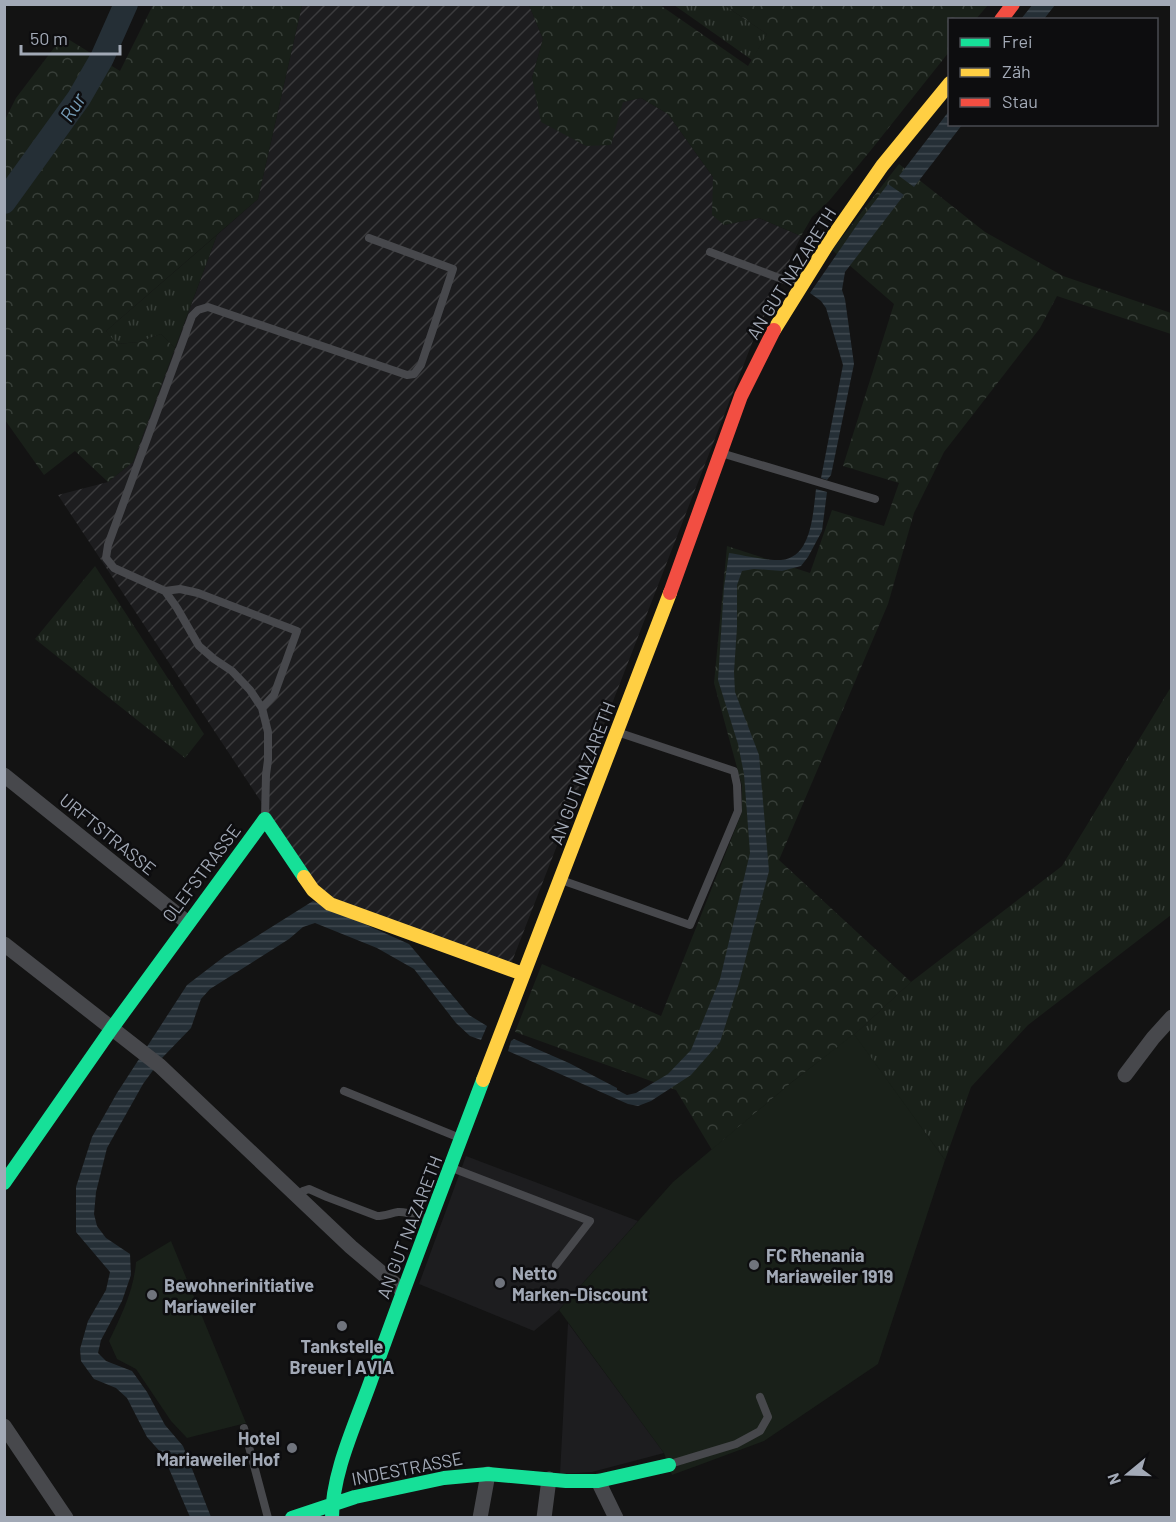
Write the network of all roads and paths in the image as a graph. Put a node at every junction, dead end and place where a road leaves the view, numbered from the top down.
1 (1013, 4) edge
2 (1002, 18) edge
3 (948, 85) edge
4 (369, 238) dead end
5 (710, 252) dead end
6 (800, 285) junction
7 (719, 453) junction
8 (875, 499) dead end
9 (165, 591) junction
10 (262, 708) junction
11 (617, 732) junction
12 (4, 775) edge
13 (265, 819) junction
14 (560, 880) junction
15 (188, 923) junction
16 (4, 944) edge
17 (523, 974) junction
18 (1172, 1017) edge
19 (112, 1028) junction
20 (1125, 1075) dead end
21 (344, 1091) dead end
22 (461, 1138) junction
23 (450, 1167) junction
24 (4, 1183) edge
25 (297, 1196) junction
26 (430, 1220) junction
27 (556, 1265) dead end
28 (404, 1292) junction
29 (760, 1397) dead end
30 (4, 1426) edge
31 (243, 1428) dead end
32 (669, 1465) joint
33 (488, 1474) junction
34 (549, 1479) junction
35 (598, 1481) junction
36 (332, 1511) edge
37 (66, 1518) edge
38 (268, 1518) edge
39 (292, 1518) edge
40 (480, 1518) edge
41 (544, 1518) edge
42 (616, 1518) edge

1 - 2 main road
3 - 6 main road, AN GUT NAZARETH
4 - 9 lane
5 - 6 lane
6 - 7 main road, AN GUT NAZARETH
7 - 8 lane
7 - 11 main road, AN GUT NAZARETH
9 - 10 lane
9 - 10 lane
10 - 13 lane
11 - 14 main road, AN GUT NAZARETH
11 - 14 lane
12 - 15 street, URFTSTRASSE
13 - 15 main road, OLEFSTRASSE
13 - 17 main road, OLEFSTRASSE
14 - 17 main road, AN GUT NAZARETH
15 - 19 main road, OLEFSTRASSE
16 - 19 street
17 - 22 main road, AN GUT NAZARETH
18 - 20 street
19 - 24 main road, OLEFSTRASSE
19 - 25 street
21 - 22 lane
22 - 23 main road, AN GUT NAZARETH
23 - 26 main road, AN GUT NAZARETH
23 - 27 lane
25 - 26 lane
25 - 28 street
26 - 28 main road, AN GUT NAZARETH
28 - 36 main road, AN GUT NAZARETH
29 - 32 lane
30 - 37 street
31 - 38 lane
32 - 35 main road, INDESTRASSE
33 - 34 main road, INDESTRASSE
33 - 36 main road, INDESTRASSE
33 - 40 street
34 - 35 main road, INDESTRASSE
34 - 41 street
35 - 42 street
36 - 39 main road

